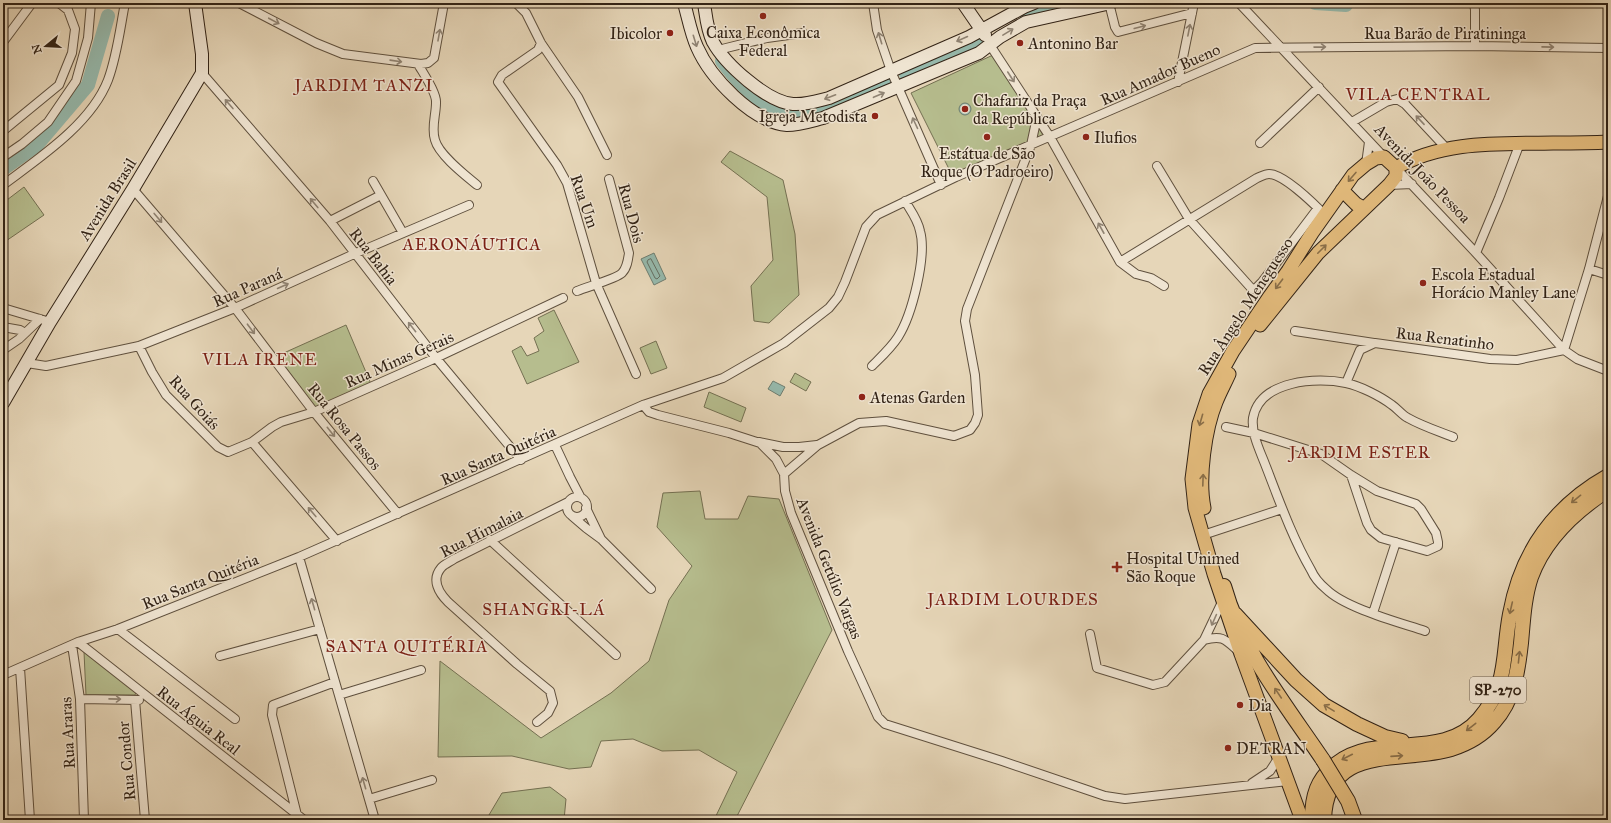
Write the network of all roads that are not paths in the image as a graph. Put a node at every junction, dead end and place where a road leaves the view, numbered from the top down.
1 (32, 3) edge
2 (59, 3) edge
3 (91, 3) edge
4 (125, 3) edge
5 (195, 3) edge
6 (239, 3) edge
7 (444, 3) edge
8 (516, 3) edge
9 (684, 3) edge
10 (704, 3) edge
11 (873, 3) edge
12 (963, 3) edge
13 (1034, 3) edge
14 (1110, 3) edge
15 (1194, 3) edge
16 (1239, 3) edge
17 (1474, 3) edge
18 (1192, 13) junction
19 (981, 30) junction
20 (803, 33) dead end
21 (3, 42) edge
22 (541, 43) junction
23 (990, 44) junction
24 (1475, 46) junction
25 (1282, 48) junction
26 (1608, 48) edge
27 (718, 50) junction
28 (418, 64) junction
29 (891, 71) junction
30 (202, 73) junction
31 (1178, 82) junction
32 (898, 87) junction
33 (1319, 87) junction
34 (1037, 117) junction
35 (1352, 122) junction
36 (3, 131) edge
37 (1050, 137) junction
38 (1369, 142) junction
39 (1608, 142) edge
40 (1260, 143) dead end
41 (1520, 143) junction
42 (1031, 146) junction
43 (1447, 149) junction
44 (607, 155) dead end
45 (1384, 156) junction
46 (3, 157) edge
47 (1366, 164) junction
48 (1157, 166) dead end
49 (1396, 168) junction
50 (609, 179) dead end
51 (373, 181) dead end
52 (1412, 184) junction
53 (3, 185) edge
54 (477, 185) dead end
55 (941, 185) junction
56 (1389, 185) junction
57 (133, 189) junction
58 (1342, 190) junction
59 (380, 195) junction
60 (1608, 196) edge
61 (905, 202) junction
62 (469, 205) dead end
63 (1364, 208) junction
64 (1322, 211) junction
65 (1189, 219) junction
66 (330, 221) junction
67 (403, 233) junction
68 (1476, 253) junction
69 (354, 254) junction
70 (1120, 262) junction
71 (1589, 269) junction
72 (1608, 275) edge
73 (596, 283) junction
74 (1164, 286) dead end
75 (577, 290) dead end
76 (563, 298) dead end
77 (3, 308) edge
78 (235, 308) junction
79 (45, 320) junction
80 (3, 327) edge
81 (1295, 331) dead end
82 (25, 333) junction
83 (1375, 343) junction
84 (139, 346) junction
85 (3, 350) edge
86 (1564, 350) junction
87 (436, 358) junction
88 (27, 363) junction
89 (872, 366) dead end
90 (1608, 371) edge
91 (636, 374) dead end
92 (1346, 383) junction
93 (3, 403) edge
94 (643, 405) junction
95 (314, 412) junction
96 (1226, 427) dead end
97 (1254, 433) junction
98 (1453, 437) dead end
99 (252, 442) junction
100 (757, 442) junction
101 (555, 445) junction
102 (818, 445) junction
103 (225, 452) joint
104 (521, 460) junction
105 (784, 474) junction
106 (1352, 475) junction
107 (1608, 476) edge
108 (570, 478) junction
109 (1608, 490) edge
110 (581, 498) junction
111 (570, 500) junction
112 (586, 508) junction
113 (1282, 509) junction
114 (553, 511) junction
115 (398, 514) junction
116 (571, 514) junction
117 (1206, 534) junction
118 (602, 539) junction
119 (490, 540) junction
120 (337, 541) junction
121 (1396, 542) junction
122 (299, 557) junction
123 (1224, 586) joint
124 (651, 589) dead end
125 (1223, 600) junction
126 (1373, 612) junction
127 (1235, 614) junction
128 (320, 628) junction
129 (118, 629) junction
130 (1425, 631) dead end
131 (1090, 634) dead end
132 (1204, 640) junction
133 (75, 643) junction
134 (1241, 654) junction
135 (616, 655) dead end
136 (220, 656) dead end
137 (20, 668) junction
138 (421, 670) dead end
139 (3, 675) edge
140 (335, 682) junction
141 (339, 695) junction
142 (80, 699) junction
143 (135, 700) junction
144 (151, 700) junction
145 (235, 719) dead end
146 (537, 722) dead end
147 (1416, 744) junction
148 (1279, 757) junction
149 (432, 780) dead end
150 (1288, 781) junction
151 (1250, 785) junction
152 (369, 799) junction
153 (301, 818) edge
154 (30, 820) edge
155 (84, 820) edge
156 (145, 820) edge
157 (375, 820) edge
158 (1302, 820) edge
159 (1312, 820) edge
160 (1324, 820) edge
161 (1355, 820) edge

1 - 21 street
2 - 36 street
3 - 46 street
4 - 53 street
5 - 30 main road
6 -> 28 street
28 -> 7 street
8 - 22 street
9 -> 32 main road
10 - 27 main road
29 -> 11 street
12 - 19 main road
13 - 19 main road
14 -> 18 street
23 -> 14 main road
15 - 18 street
16 - 25 street, Avenida João Pessoa
17 - 24 street
31 -> 18 street
19 - 23 main road
19 -> 29 main road
20 - 27 street
22 - 44 street
22 - 73 street, Rua Um
23 - 32 main road
23 -> 34 street
25 -> 24 street, Rua Barão de Piratininga
24 -> 26 street, Rua Barão de Piratininga
25 - 31 street, Rua Amador Bueno
25 - 33 street, Avenida João Pessoa
29 -> 27 main road
28 - 54 street
29 - 32 street
30 - 57 main road, Avenida Brasil
66 -> 30 street, Rua Bahia
31 - 37 street, Rua Amador Bueno
55 -> 32 street
33 - 35 street, Avenida João Pessoa
33 - 40 street
34 - 37 street
34 - 42 street
35 - 38 street, Avenida João Pessoa
43 -> 35 street
37 - 42 street, Rua Amador Bueno
70 -> 37 street
38 - 45 street, Avenida João Pessoa
38 - 47 street
39 - 41 main road
41 - 43 main road
41 - 68 street
42 - 55 street, Rua Amador Bueno
42 - 102 street
43 - 49 main road
45 - 47 main road, Rua Ângelo Meneguesso
45 - 49 main road, Avenida João Pessoa
47 -> 58 main road, Rua Ângelo Meneguesso
48 - 65 street
49 - 52 street, Avenida João Pessoa
49 - 56 main road
50 - 73 street, Rua Dois
51 - 59 street
52 - 56 street
52 - 68 street, Avenida João Pessoa
55 - 61 street, Rua Santa Quitéria
56 - 63 main road, Rua Ângelo Meneguesso
57 -> 78 street, Rua Rosa Passos
57 - 79 main road, Avenida Brasil
58 - 63 main road
58 - 64 main road, Rua Ângelo Meneguesso
59 - 66 street
59 - 67 street
60 - 71 street
61 - 89 street
61 - 94 street, Rua Santa Quitéria
62 - 67 street, Rua Paraná
117 -> 63 main road, Rua Ângelo Meneguesso
64 - 65 street
64 - 65 street
64 -> 117 main road, Rua Ângelo Meneguesso
65 - 70 street
66 - 69 street, Rua Bahia
67 - 69 street, Rua Paraná
68 - 86 street, Avenida João Pessoa
78 -> 69 street, Rua Paraná
87 -> 69 street, Rua Bahia
70 - 74 street
71 - 72 street
71 - 86 street
73 - 75 street, Rua Dois
73 - 91 street, Rua Um
76 - 87 street, Rua Minas Gerais
77 - 79 street
78 - 84 street, Rua Paraná
78 -> 95 street, Rua Rosa Passos
79 - 82 street
79 - 88 main road, Avenida Brasil
80 - 82 street
81 - 83 street
82 - 85 street
83 - 86 street, Rua Renatinho
83 - 92 street, Rua Renatinho
84 - 88 street, Rua Paraná
84 - 103 street, Rua Goiás
86 - 90 street, Avenida João Pessoa
87 - 95 street, Rua Minas Gerais
87 - 104 street, Rua Bahia
88 - 93 main road, Avenida Brasil
92 - 97 street
92 - 98 street
94 - 100 street
94 - 101 street, Rua Santa Quitéria
95 - 99 street, Rua Minas Gerais
95 -> 115 street, Rua Rosa Passos
96 - 97 street
97 - 106 street
97 - 113 street
99 - 103 street, Rua Minas Gerais
120 -> 99 street
100 - 102 street
100 - 105 street
101 - 104 street, Rua Santa Quitéria
101 - 108 street
102 - 105 street
104 - 115 street, Rua Santa Quitéria
105 - 151 street, Avenida Getúlio Vargas
106 - 121 street
106 - 121 street
107 -> 147 highway, SP-270
108 - 110 street
108 - 111 street
160 -> 109 highway, SP-270
110 - 111 street
110 - 112 street
111 - 114 street, Rua Himalaia
111 - 116 street
112 - 116 street
112 - 118 street
113 - 117 street
113 - 126 street
114 - 116 street, Rua Himalaia
114 - 119 street, Rua Himalaia
115 - 120 street, Rua Santa Quitéria
116 - 118 street
117 - 123 main road, Rua Ângelo Meneguesso
117 - 125 main road, Rua Ângelo Meneguesso
118 - 124 street
119 - 135 street
119 - 146 street, Rua Himalaia
120 - 122 street, Rua Santa Quitéria
121 - 126 street
128 -> 122 street
122 - 129 street, Rua Santa Quitéria
123 - 127 highway
125 -> 132 street
125 - 134 main road, Rua Ângelo Meneguesso
126 - 130 street
147 -> 127 highway
161 -> 127 highway, bridge
128 - 136 street
128 - 140 street
129 - 133 street, Rua Santa Quitéria
129 - 145 street
131 - 132 street
132 - 134 street
133 - 137 street, Rua Santa Quitéria
133 - 142 street, Rua Araras
133 - 144 street, Rua Águia Real
134 - 148 main road
137 - 139 street, Rua Santa Quitéria
137 - 154 street
138 - 141 street
140 - 141 street
140 - 153 street
152 -> 141 street
142 -> 143 street
142 - 155 street, Rua Araras
143 - 144 street
143 - 156 street, Rua Condor
144 - 153 street, Rua Águia Real
147 -> 159 highway, SP-270
148 - 150 main road
148 - 151 street, Avenida Getúlio Vargas
149 - 152 street
150 - 151 street, Avenida Getúlio Vargas
150 - 158 main road
152 - 157 street

